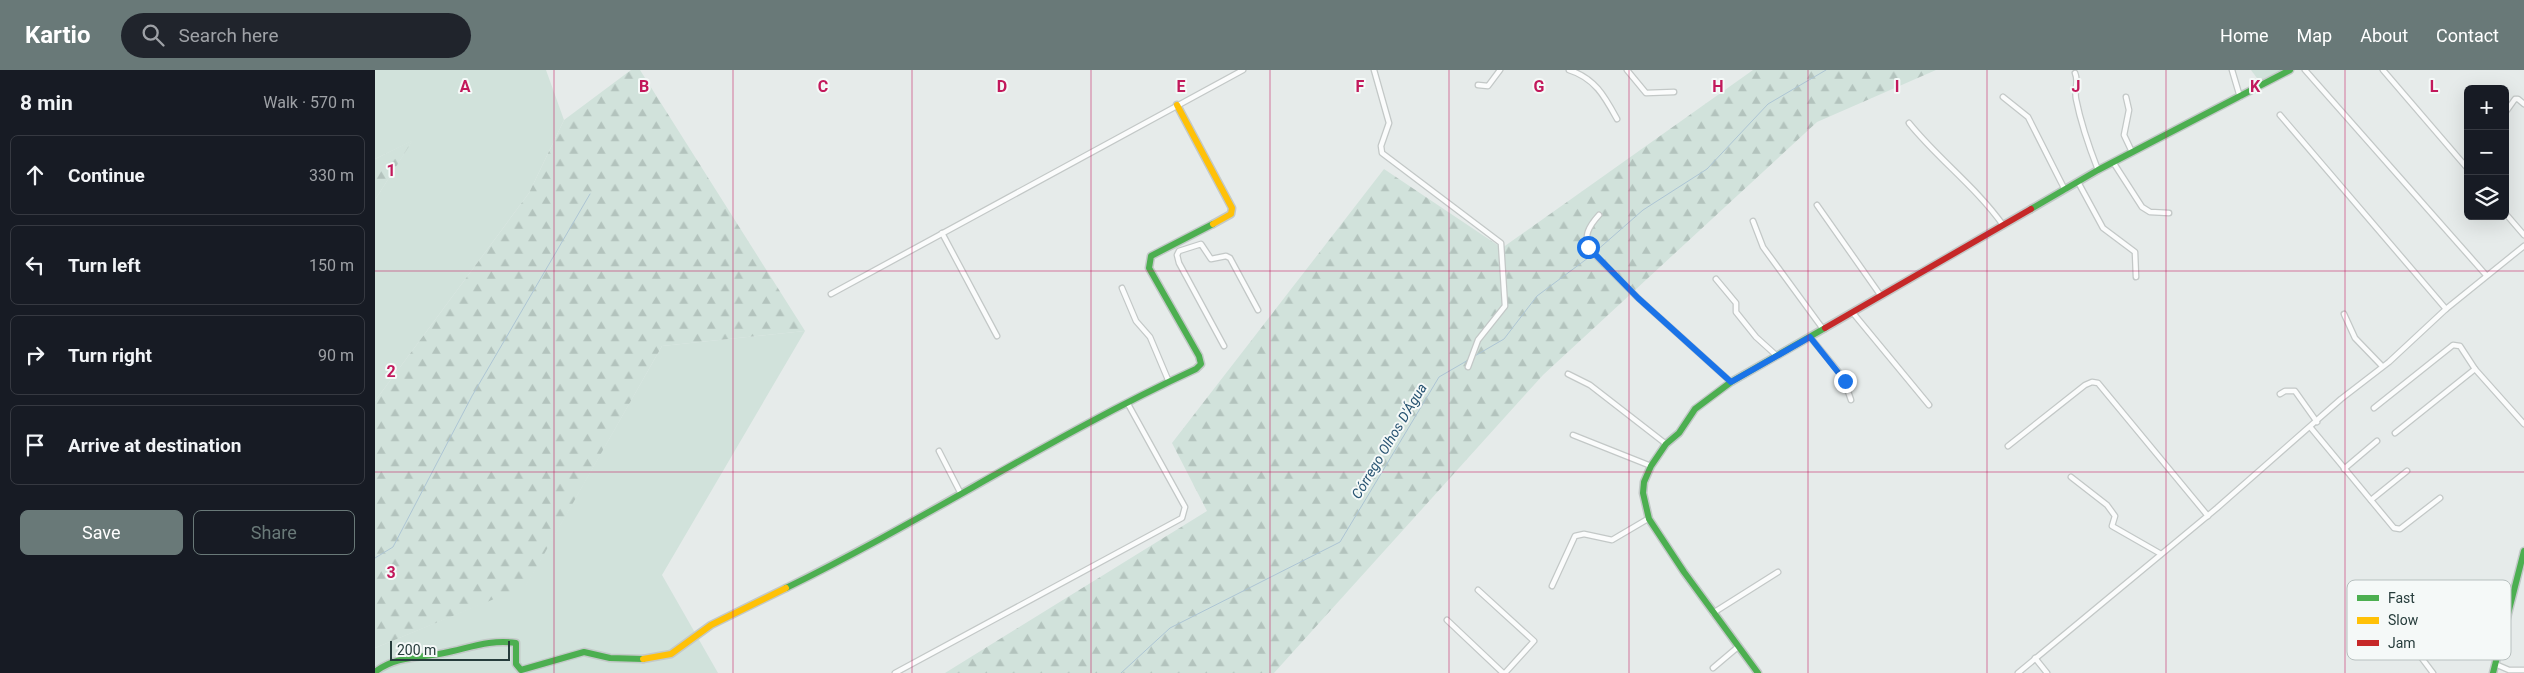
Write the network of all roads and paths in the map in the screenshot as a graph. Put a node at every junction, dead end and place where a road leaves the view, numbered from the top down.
1 (1243, 70) edge
2 (1374, 70) edge
3 (1500, 70) edge
4 (1569, 70) edge
5 (1627, 70) edge
6 (2232, 70) edge
7 (2290, 70) edge
8 (2305, 70) edge
9 (2383, 70) edge
10 (2075, 73) dead end
11 (1478, 85) dead end
12 (1675, 92) dead end
13 (2003, 97) dead end
14 (2126, 97) dead end
15 (2240, 97) junction
16 (2524, 104) edge
17 (1177, 105) junction
18 (2509, 107) edge
19 (2280, 115) dead end
20 (1617, 119) dead end
21 (1909, 123) dead end
22 (2132, 152) junction
23 (2113, 162) junction
24 (2464, 165) edge
25 (2098, 170) junction
26 (2078, 182) junction
27 (2065, 190) junction
28 (1817, 205) dead end
29 (2169, 213) dead end
30 (1599, 215) dead end
31 (2509, 219) edge
32 (1753, 221) dead end
33 (2003, 225) junction
34 (942, 233) junction
35 (1193, 234) junction
36 (2524, 236) edge
37 (1201, 244) junction
38 (2524, 246) edge
39 (2486, 275) junction
40 (2136, 277) dead end
41 (1716, 279) dead end
42 (1122, 288) dead end
43 (831, 294) dead end
44 (1881, 296) junction
45 (2447, 309) junction
46 (1258, 310) dead end
47 (1853, 313) junction
48 (2344, 314) dead end
49 (1823, 329) junction
50 (997, 336) dead end
51 (1810, 337) junction
52 (1225, 346) dead end
53 (1777, 356) junction
54 (2382, 366) junction
55 (1468, 367) dead end
56 (2475, 369) junction
57 (1568, 374) dead end
58 (1169, 382) junction
59 (1731, 382) junction
60 (2280, 394) dead end
61 (1851, 400) dead end
62 (1128, 404) junction
63 (1929, 405) dead end
64 (2374, 408) dead end
65 (2317, 422) junction
66 (2524, 424) edge
67 (2311, 428) junction
68 (2395, 433) dead end
69 (1573, 435) dead end
70 (2377, 441) dead end
71 (1666, 444) junction
72 (2008, 446) dead end
73 (939, 451) dead end
74 (1651, 466) junction
75 (2344, 469) junction
76 (2407, 470) dead end
77 (2071, 477) dead end
78 (961, 494) junction
79 (2440, 498) dead end
80 (2371, 500) junction
81 (2207, 516) junction
82 (1648, 520) junction
83 (2524, 551) edge
84 (2161, 554) junction
85 (1778, 572) dead end
86 (1552, 586) dead end
87 (1477, 590) dead end
88 (2511, 602) edge
89 (1713, 613) junction
90 (1447, 620) dead end
91 (1739, 646) junction
92 (2035, 658) junction
93 (2423, 660) edge
94 (2496, 660) edge
95 (2495, 664) junction
96 (1713, 668) dead end
97 (2524, 670) edge
98 (375, 672) edge
99 (2509, 672) edge
100 (895, 673) edge
101 (1504, 673) edge
102 (1757, 673) edge
103 (2018, 673) edge
104 (2047, 673) edge
105 (2433, 673) edge
106 (2493, 673) edge

1 - 17 street
2 - 55 street
3 - 11 street
4 - 20 street
5 - 12 street
6 - 15 street
7 - 15 street
8 - 39 street
9 - 24 street
10 - 25 street
13 - 27 street
14 - 22 street
15 - 22 street
16 - 18 street
17 - 34 street
17 - 35 street
19 - 45 street
21 - 33 street
22 - 23 street
23 - 25 street
23 - 29 street
25 - 26 street
26 - 27 street
26 - 40 street
27 - 33 street
28 - 44 street
30 - 59 street
31 - 36 street
32 - 49 street
33 - 44 street
34 - 43 street
34 - 50 street
35 - 37 street
35 - 58 street
37 - 46 street
37 - 52 street
38 - 39 street
39 - 45 street
41 - 53 street
42 - 58 street
44 - 47 street
45 - 54 street
47 - 49 street
47 - 63 street
48 - 54 street
49 - 51 street
51 - 53 street
51 - 61 street
53 - 59 street
54 - 65 street
56 - 64 street
56 - 66 street
56 - 68 street
57 - 71 street
58 - 62 street
59 - 71 street
60 - 65 street
62 - 78 street
62 - 100 street
65 - 67 street
67 - 75 street
67 - 81 street
69 - 74 street
70 - 75 street
71 - 74 street
72 - 81 street
73 - 78 street
74 - 82 street
75 - 80 street
76 - 80 street
77 - 84 street
78 - 98 street
79 - 80 street
81 - 84 street
82 - 86 street
82 - 89 street
83 - 88 street
84 - 92 street
85 - 89 street
87 - 101 street
89 - 91 street
90 - 101 street
91 - 96 street
91 - 102 street
92 - 103 street
92 - 104 street
93 - 105 street
94 - 95 street
95 - 99 street
95 - 106 street
97 - 99 street

